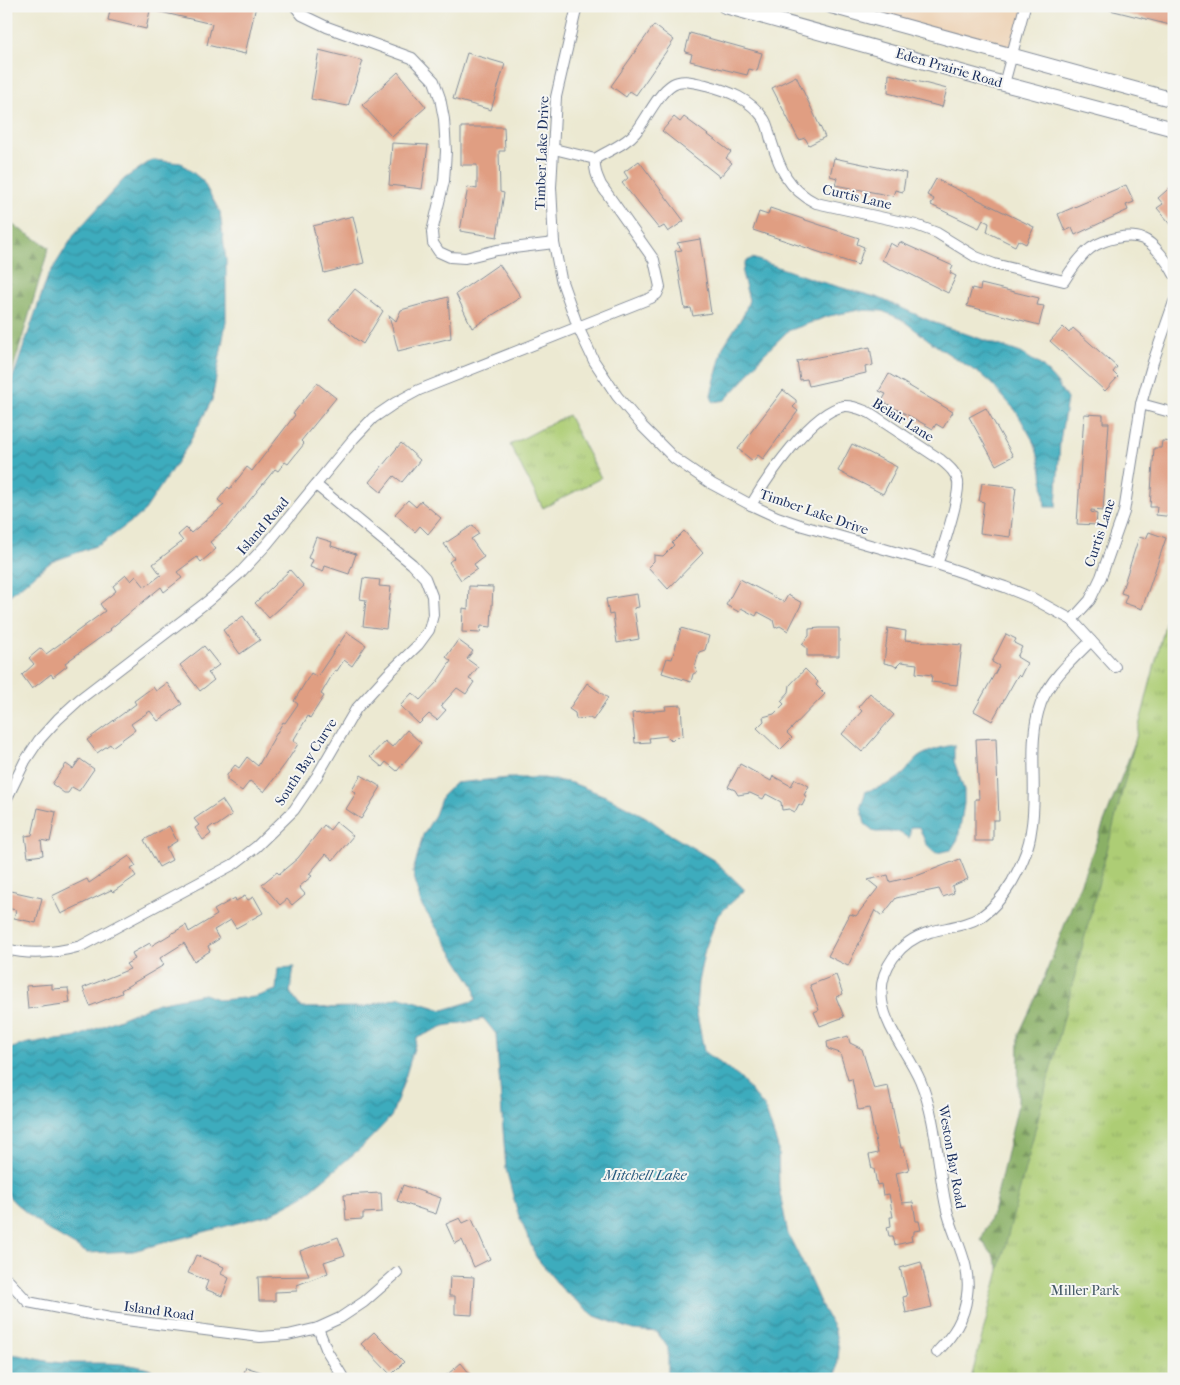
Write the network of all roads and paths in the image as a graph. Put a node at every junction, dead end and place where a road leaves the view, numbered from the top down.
1 (295, 6) edge
2 (577, 6) edge
3 (724, 6) edge
4 (831, 6) edge
5 (1025, 6) edge
6 (1012, 56) junction
7 (1004, 84) junction
8 (1174, 100) edge
9 (1174, 128) edge
10 (554, 149) junction
11 (595, 159) junction
12 (554, 243) junction
13 (1174, 274) edge
14 (1174, 302) edge
15 (578, 327) junction
16 (1141, 404) junction
17 (1174, 413) edge
18 (316, 485) junction
19 (750, 505) junction
20 (937, 564) junction
21 (1072, 620) junction
22 (1091, 642) junction
23 (1115, 667) dead end
24 (6, 800) edge
25 (6, 949) edge
26 (398, 1273) dead end
27 (6, 1278) edge
28 (318, 1328) junction
29 (937, 1352) dead end
30 (344, 1379) edge

1 - 12 street
2 - 10 street, Timber Lake Drive
3 - 7 main road, Eden Prairie Road
4 - 6 main road, Eden Prairie Road
5 - 6 street
6 - 7 street
6 - 8 main road, Eden Prairie Road
7 - 9 main road, Eden Prairie Road
10 - 11 street
10 - 12 street, Timber Lake Drive
11 - 13 street, Curtis Lane
11 - 15 street, Island Road
12 - 15 street, Timber Lake Drive
14 - 16 street, Curtis Lane
15 - 18 street, Island Road
15 - 19 street, Timber Lake Drive
16 - 17 street
16 - 21 street, Curtis Lane
18 - 24 street, Island Road
18 - 25 street, South Bay Curve
19 - 20 street, Timber Lake Drive
19 - 20 street, Belair Lane
20 - 21 street, Timber Lake Drive
21 - 22 street, Timber Lake Drive
22 - 23 street, Timber Lake Drive
22 - 29 street, Weston Bay Road
26 - 28 street, Island Road
27 - 28 street, Island Road
28 - 30 street

